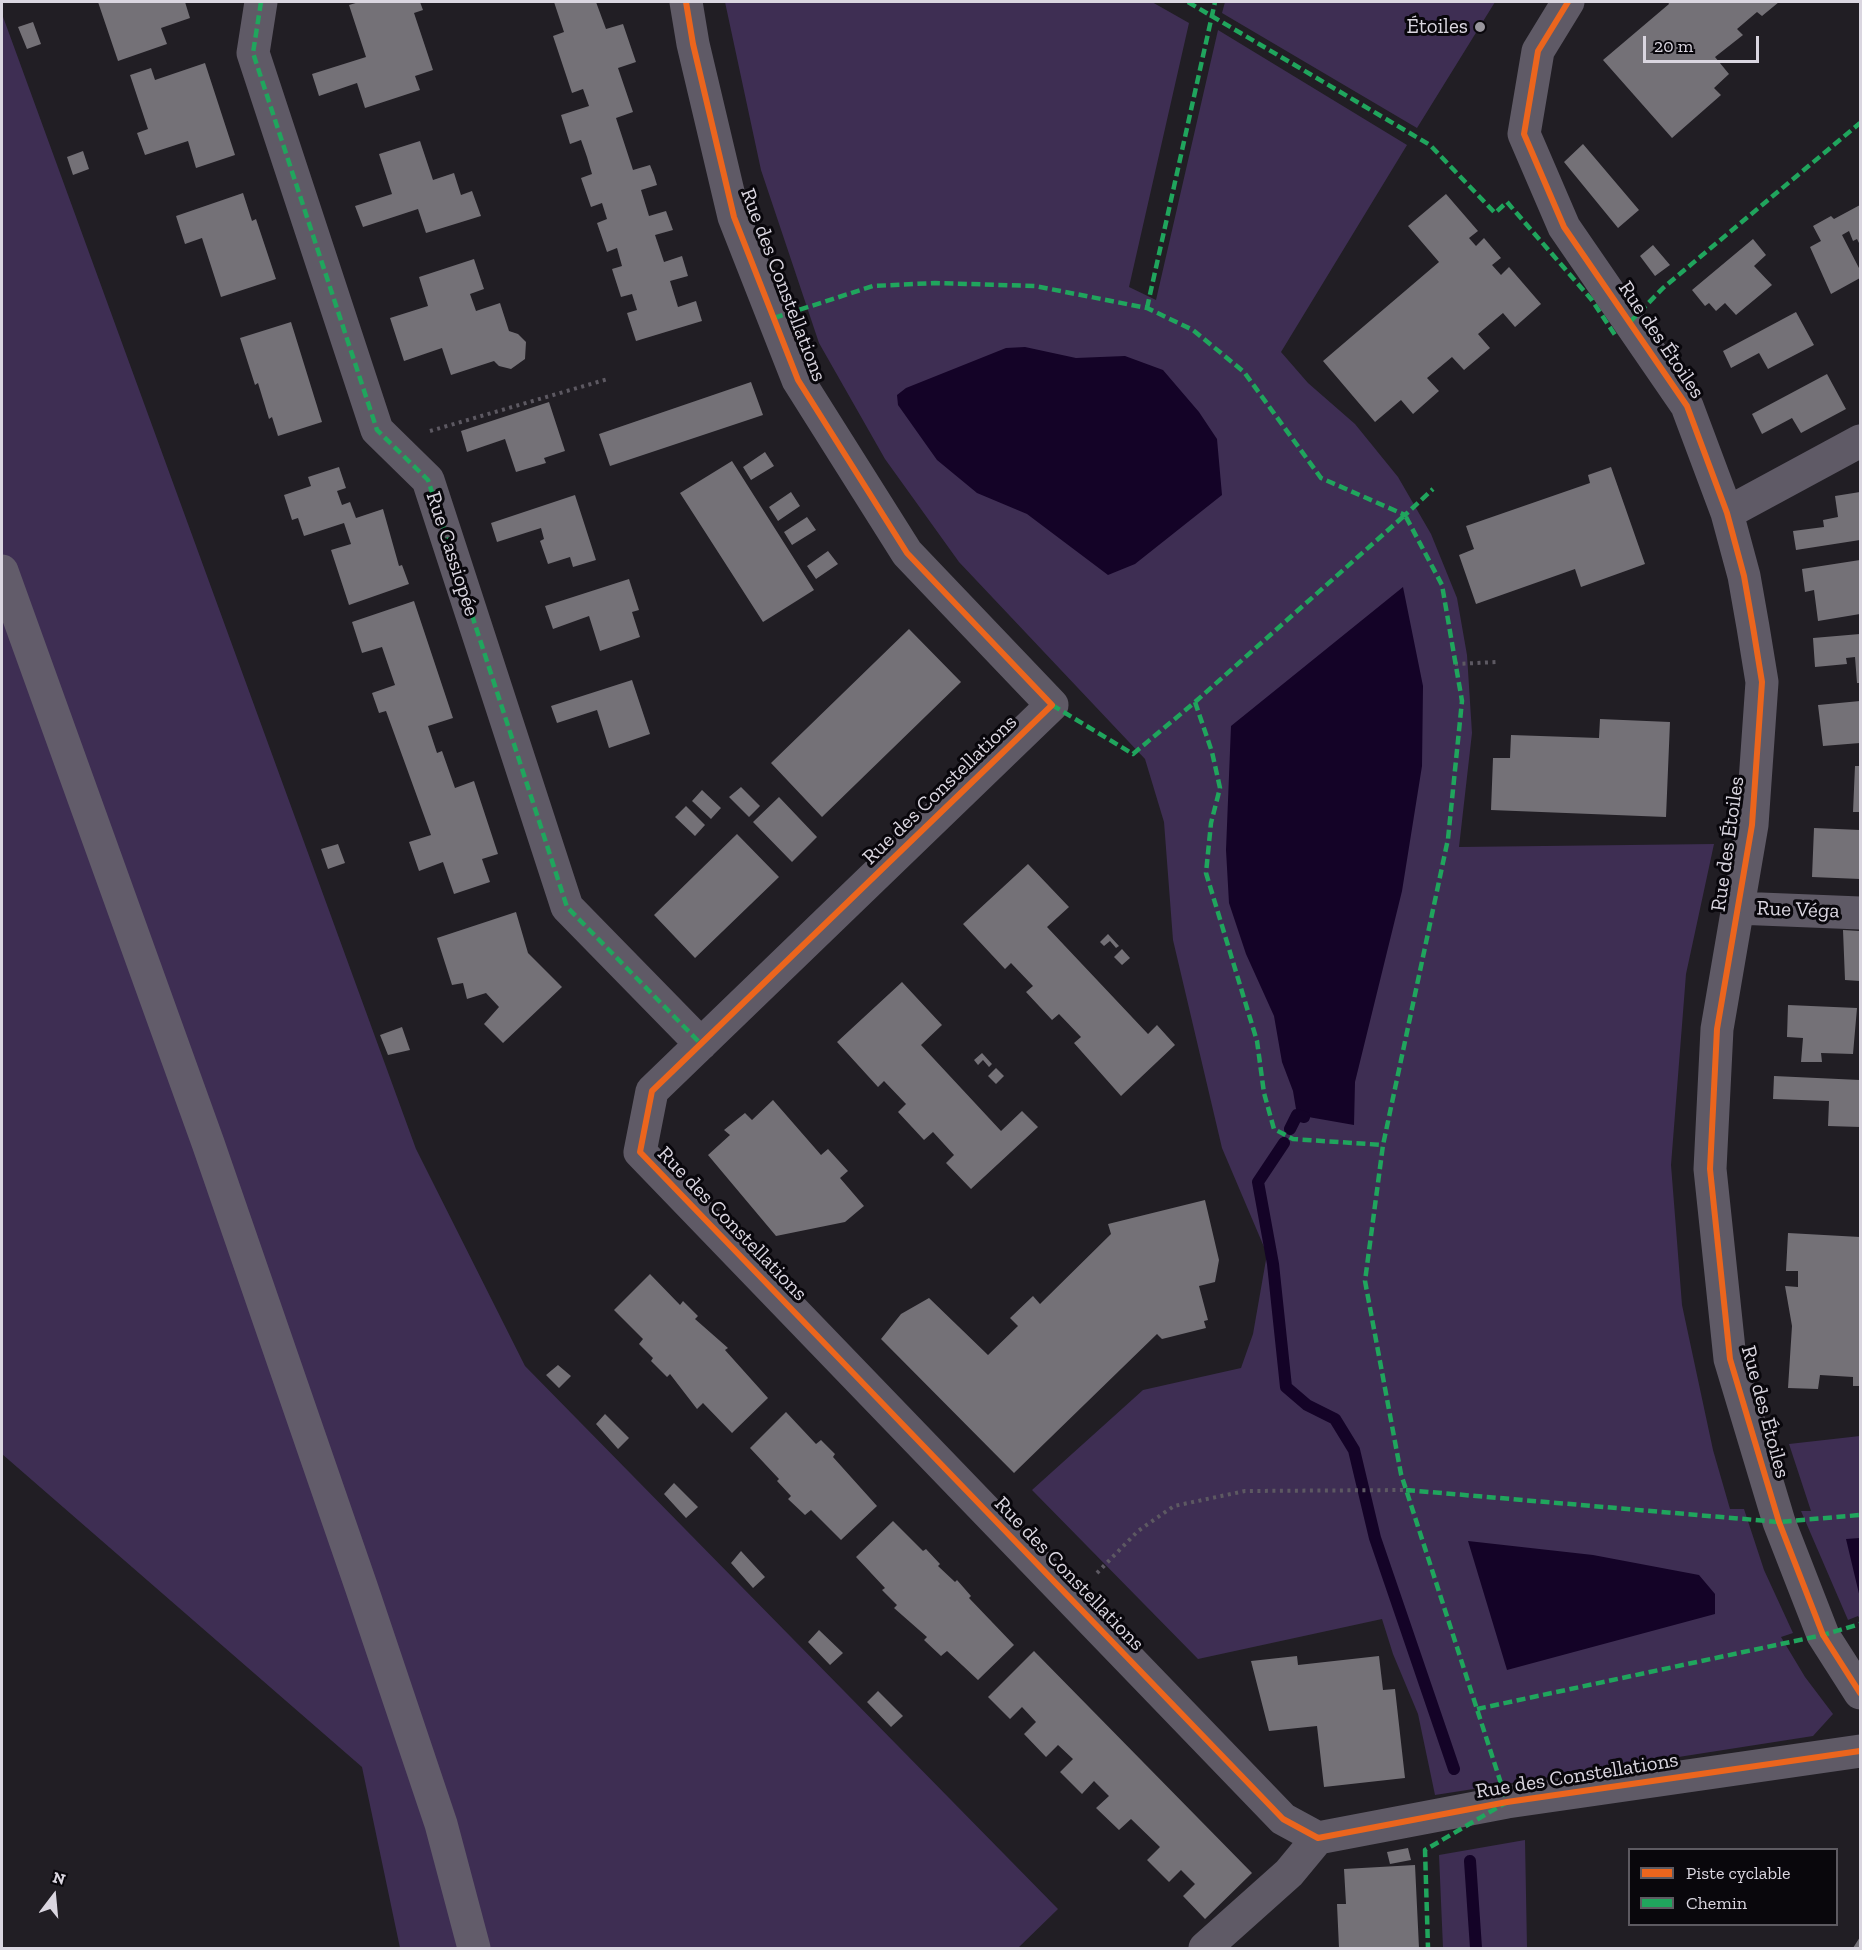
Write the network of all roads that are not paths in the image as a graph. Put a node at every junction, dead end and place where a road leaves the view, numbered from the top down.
1 (261, 2) edge
2 (687, 2) edge
3 (1568, 2) edge
4 (1860, 441) edge
5 (1727, 513) junction
6 (2, 571) edge
7 (1736, 908) junction
8 (1860, 913) edge
9 (700, 1044) junction
10 (1860, 1693) edge
11 (1860, 1751) edge
12 (1318, 1838) junction
13 (474, 1948) edge
14 (1205, 1948) edge

1 - 9 street, Rue Cassiopée
2 - 9 street, Rue des Constellations
3 - 5 street, Rue des Étoiles
4 - 5 street
5 - 7 street, Rue des Étoiles
6 - 13 main road
7 - 8 street, Rue Véga
7 - 10 street, Rue des Étoiles
9 - 12 street, Rue des Constellations
11 - 12 street, Rue des Constellations
12 - 14 street

